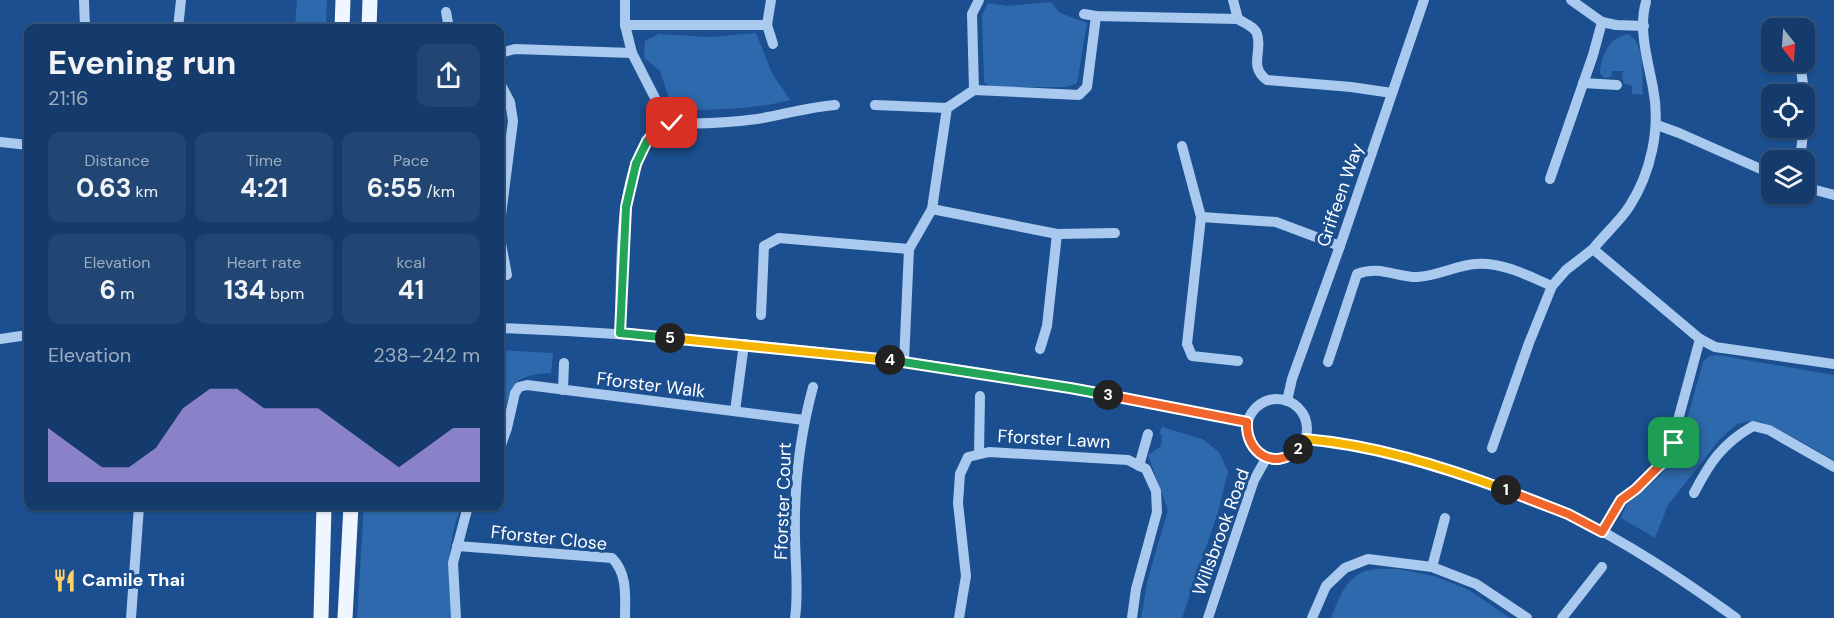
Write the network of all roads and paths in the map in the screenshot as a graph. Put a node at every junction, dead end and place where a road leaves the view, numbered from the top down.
1 (84, 0) edge
2 (181, 0) edge
3 (343, 0) edge
4 (370, 0) edge
5 (625, 0) edge
6 (771, 0) edge
7 (979, 0) edge
8 (1233, 0) edge
9 (1424, 0) edge
10 (1571, 0) edge
11 (1646, 2) dead end
12 (446, 12) dead end
13 (1084, 14) dead end
14 (1096, 16) junction
15 (1238, 19) junction
16 (1602, 22) junction
17 (85, 24) edge
18 (178, 24) edge
19 (342, 24) edge
20 (369, 24) edge
21 (448, 24) edge
22 (625, 25) junction
23 (767, 25) junction
24 (1644, 26) junction
25 (773, 44) dead end
26 (504, 51) edge
27 (632, 53) junction
28 (1801, 72) edge
29 (1583, 83) junction
30 (1617, 85) dead end
31 (504, 90) edge
32 (974, 90) junction
33 (1392, 93) junction
34 (836, 105) dead end
35 (875, 105) dead end
36 (947, 108) junction
37 (663, 122) junction
38 (1657, 125) junction
39 (0, 142) edge
40 (24, 145) edge
41 (1182, 146) dead end
42 (1801, 150) edge
43 (1761, 169) edge
44 (1550, 179) dead end
45 (1815, 190) edge
46 (504, 192) edge
47 (1834, 195) edge
48 (932, 209) junction
49 (1201, 217) junction
50 (1115, 233) dead end
51 (1057, 234) junction
52 (1340, 246) junction
53 (909, 249) junction
54 (1593, 249) junction
55 (504, 259) edge
56 (507, 275) dead end
57 (1552, 286) junction
58 (761, 315) dead end
59 (504, 328) edge
60 (620, 333) junction
61 (24, 336) edge
62 (0, 339) edge
63 (1700, 339) junction
64 (744, 344) junction
65 (1040, 349) dead end
66 (1238, 361) dead end
67 (904, 362) junction
68 (1328, 362) dead end
69 (564, 363) dead end
70 (1834, 364) edge
71 (813, 387) dead end
72 (563, 390) junction
73 (980, 396) dead end
74 (1287, 401) junction
75 (735, 411) junction
76 (804, 420) junction
77 (1247, 422) junction
78 (1148, 434) dead end
79 (504, 437) edge
80 (1305, 439) junction
81 (1492, 448) dead end
82 (979, 453) junction
83 (1267, 458) junction
84 (1139, 466) junction
85 (1834, 467) edge
86 (1694, 493) dead end
87 (139, 510) edge
88 (324, 510) edge
89 (351, 510) edge
90 (467, 510) edge
91 (1445, 518) dead end
92 (1602, 532) junction
93 (457, 546) junction
94 (1432, 567) junction
95 (1602, 567) dead end
96 (131, 618) edge
97 (321, 618) edge
98 (345, 618) edge
99 (456, 618) edge
100 (625, 618) edge
101 (795, 618) edge
102 (959, 618) edge
103 (1132, 618) edge
104 (1208, 618) edge
105 (1312, 618) edge
106 (1527, 618) edge
107 (1562, 618) edge
108 (1736, 618) edge

1 - 17 street
2 - 18 street
3 - 19 main road
4 - 20 main road
5 - 22 street
6 - 23 street
7 - 32 street
8 - 15 street
9 - 33 street, Griffeen Way
10 - 16 street
11 - 24 street
12 - 21 street
13 - 14 street
14 - 15 street
14 - 32 street
15 - 33 street
16 - 24 street
16 - 29 street
22 - 23 street
22 - 27 street
23 - 25 street
24 - 38 street
26 - 27 street
27 - 37 street
28 - 42 street
29 - 30 street
29 - 44 street
31 - 46 street
32 - 36 street
33 - 52 street, Griffeen Way
34 - 37 street
35 - 36 street
36 - 48 street
37 - 60 street
38 - 43 street
38 - 54 street
39 - 40 street
41 - 49 street
45 - 47 street
48 - 51 street
48 - 53 street
49 - 52 street
49 - 66 street
50 - 51 street
51 - 65 street
52 - 74 street, Griffeen Way
53 - 58 street
53 - 67 street
54 - 57 street
54 - 63 street
55 - 56 street
57 - 68 street
57 - 81 street
59 - 60 street
60 - 64 street
61 - 62 street
63 - 70 street
63 - 92 street
64 - 67 street
64 - 75 street
67 - 77 street
69 - 72 street
71 - 76 street, Fforster Court
72 - 75 street, Fforster Walk
72 - 79 street, Fforster Walk
73 - 82 street
74 - 77 street
74 - 80 street
75 - 76 street, Fforster Walk
76 - 101 street, Fforster Court
77 - 83 street
78 - 84 street
80 - 83 street
80 - 92 street
82 - 84 street, Fforster Lawn
82 - 102 street, Fforster Lawn
83 - 104 street, Willsbrook Road
84 - 103 street
85 - 86 street
87 - 96 street
88 - 97 main road
89 - 98 main road
90 - 93 street
91 - 94 street
92 - 108 street
93 - 99 street
93 - 100 street, Fforster Close
94 - 105 street
94 - 106 street
95 - 107 street

